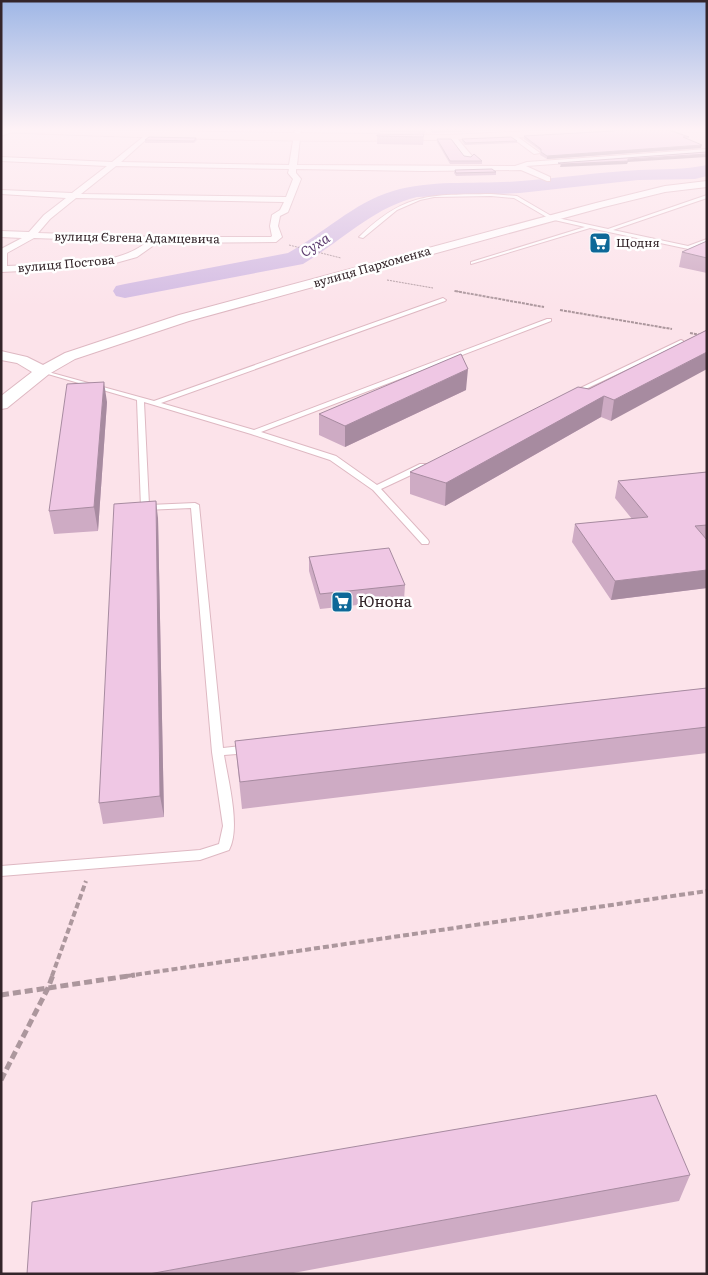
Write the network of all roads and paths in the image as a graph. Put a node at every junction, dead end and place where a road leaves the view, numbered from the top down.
1 (84, 188) edge
2 (294, 188) edge
3 (669, 188) edge
4 (1, 192) edge
5 (75, 196) junction
6 (707, 196) edge
7 (290, 200) junction
8 (552, 218) junction
9 (589, 226) junction
10 (607, 230) junction
11 (1, 234) edge
12 (31, 236) junction
13 (361, 237) dead end
14 (154, 240) junction
15 (707, 240) edge
16 (690, 248) junction
17 (305, 251) dead end
18 (707, 252) edge
19 (349, 260) dead end
20 (473, 263) dead end
21 (2, 269) edge
22 (357, 272) junction
23 (438, 289) dead end
24 (448, 290) dead end
25 (443, 300) dead end
26 (544, 307) dead end
27 (553, 309) dead end
28 (549, 320) dead end
29 (678, 330) dead end
30 (688, 332) dead end
31 (707, 336) edge
32 (681, 342) edge
33 (1, 355) edge
34 (43, 371) junction
35 (140, 398) junction
36 (564, 398) edge
37 (155, 403) junction
38 (1, 404) edge
39 (254, 432) junction
40 (430, 462) edge
41 (376, 488) junction
42 (425, 542) dead end
43 (267, 746) edge
44 (218, 752) junction
45 (92, 865) junction
46 (1, 872) edge
47 (707, 891) edge
48 (48, 988) junction
49 (1, 994) edge
50 (1, 1080) edge

1 - 5 street
2 - 7 street
3 - 8 street, вулиця Пархоменка
4 - 5 street
5 - 7 street
5 - 12 street
6 - 10 lane
7 - 14 street, вулиця Євгена Адамцевича
8 - 9 lane
8 - 13 lane
8 - 22 street, вулиця Пархоменка
9 - 10 lane
9 - 20 lane
10 - 16 lane
11 - 12 street, вулиця Євгена Адамцевича
12 - 14 street, вулиця Євгена Адамцевича
12 - 21 street
14 - 21 street, вулиця Постова
15 - 16 lane
16 - 18 lane
17 - 19 path
22 - 23 path
22 - 34 street, вулиця Пархоменка
24 - 26 path
25 - 37 lane
27 - 29 path
28 - 39 lane
30 - 31 path
32 - 36 lane
33 - 34 street
34 - 35 lane
34 - 38 street, вулиця Пархоменка
35 - 37 lane
35 - 44 lane
37 - 39 lane
39 - 41 lane
40 - 41 lane
41 - 42 lane
43 - 44 lane
44 - 45 lane
45 - 46 lane
45 - 48 path
47 - 48 path
48 - 49 path
48 - 50 path

